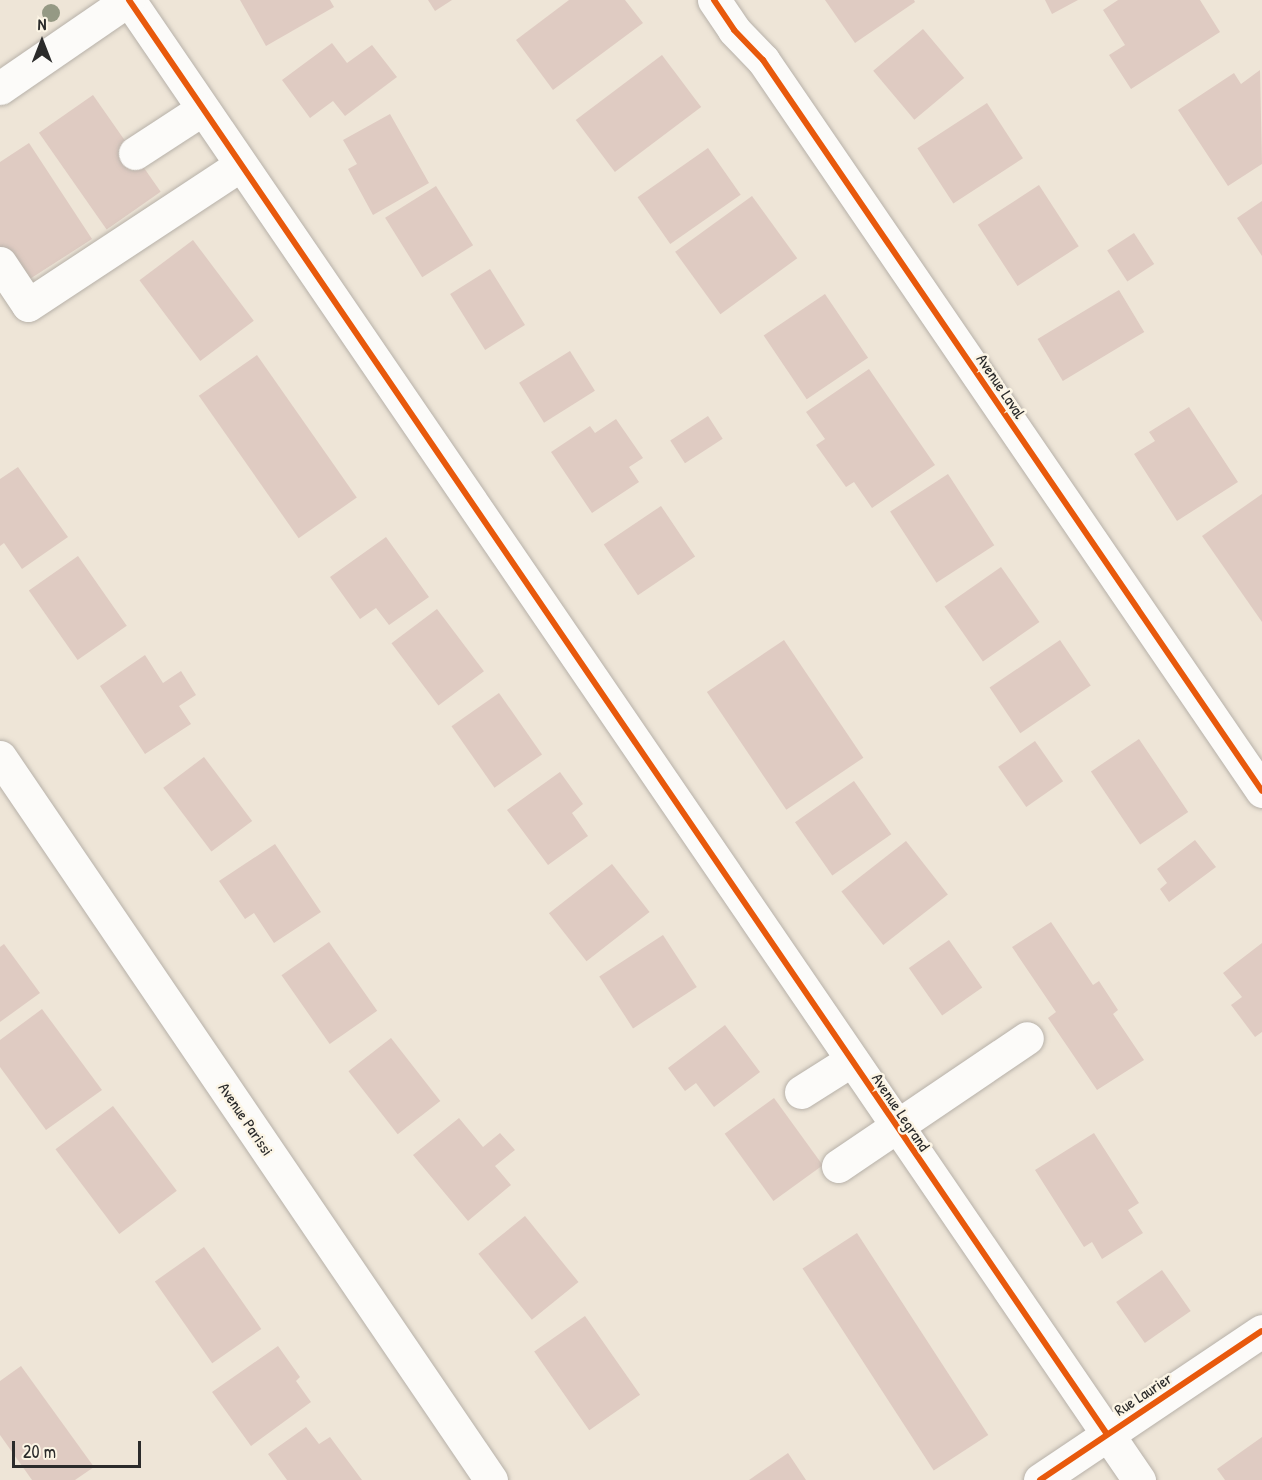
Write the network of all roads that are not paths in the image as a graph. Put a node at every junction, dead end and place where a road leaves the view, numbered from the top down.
1 (128, 0) edge
2 (714, 0) edge
3 (0, 88) edge
4 (201, 110) junction
5 (135, 153) dead end
6 (239, 166) junction
7 (0, 263) edge
8 (0, 757) edge
9 (1262, 791) edge
10 (1028, 1038) dead end
11 (850, 1061) junction
12 (801, 1092) dead end
13 (895, 1127) junction
14 (837, 1166) dead end
15 (1262, 1331) edge
16 (1107, 1434) junction
17 (492, 1480) edge
18 (1040, 1480) edge
19 (1139, 1480) edge

1 - 3 street
1 - 4 street, Avenue Legrand
2 - 9 street, Avenue Laval
4 - 5 street
4 - 6 street, Avenue Legrand
6 - 7 street
6 - 11 street, Avenue Legrand
8 - 17 street, Avenue Parissi
10 - 13 street
11 - 12 street
11 - 13 street, Avenue Legrand
13 - 14 street
13 - 16 street, Avenue Legrand
15 - 16 street, Rue Laurier
16 - 18 street, Rue Laurier
16 - 19 street, Avenue Legrand

